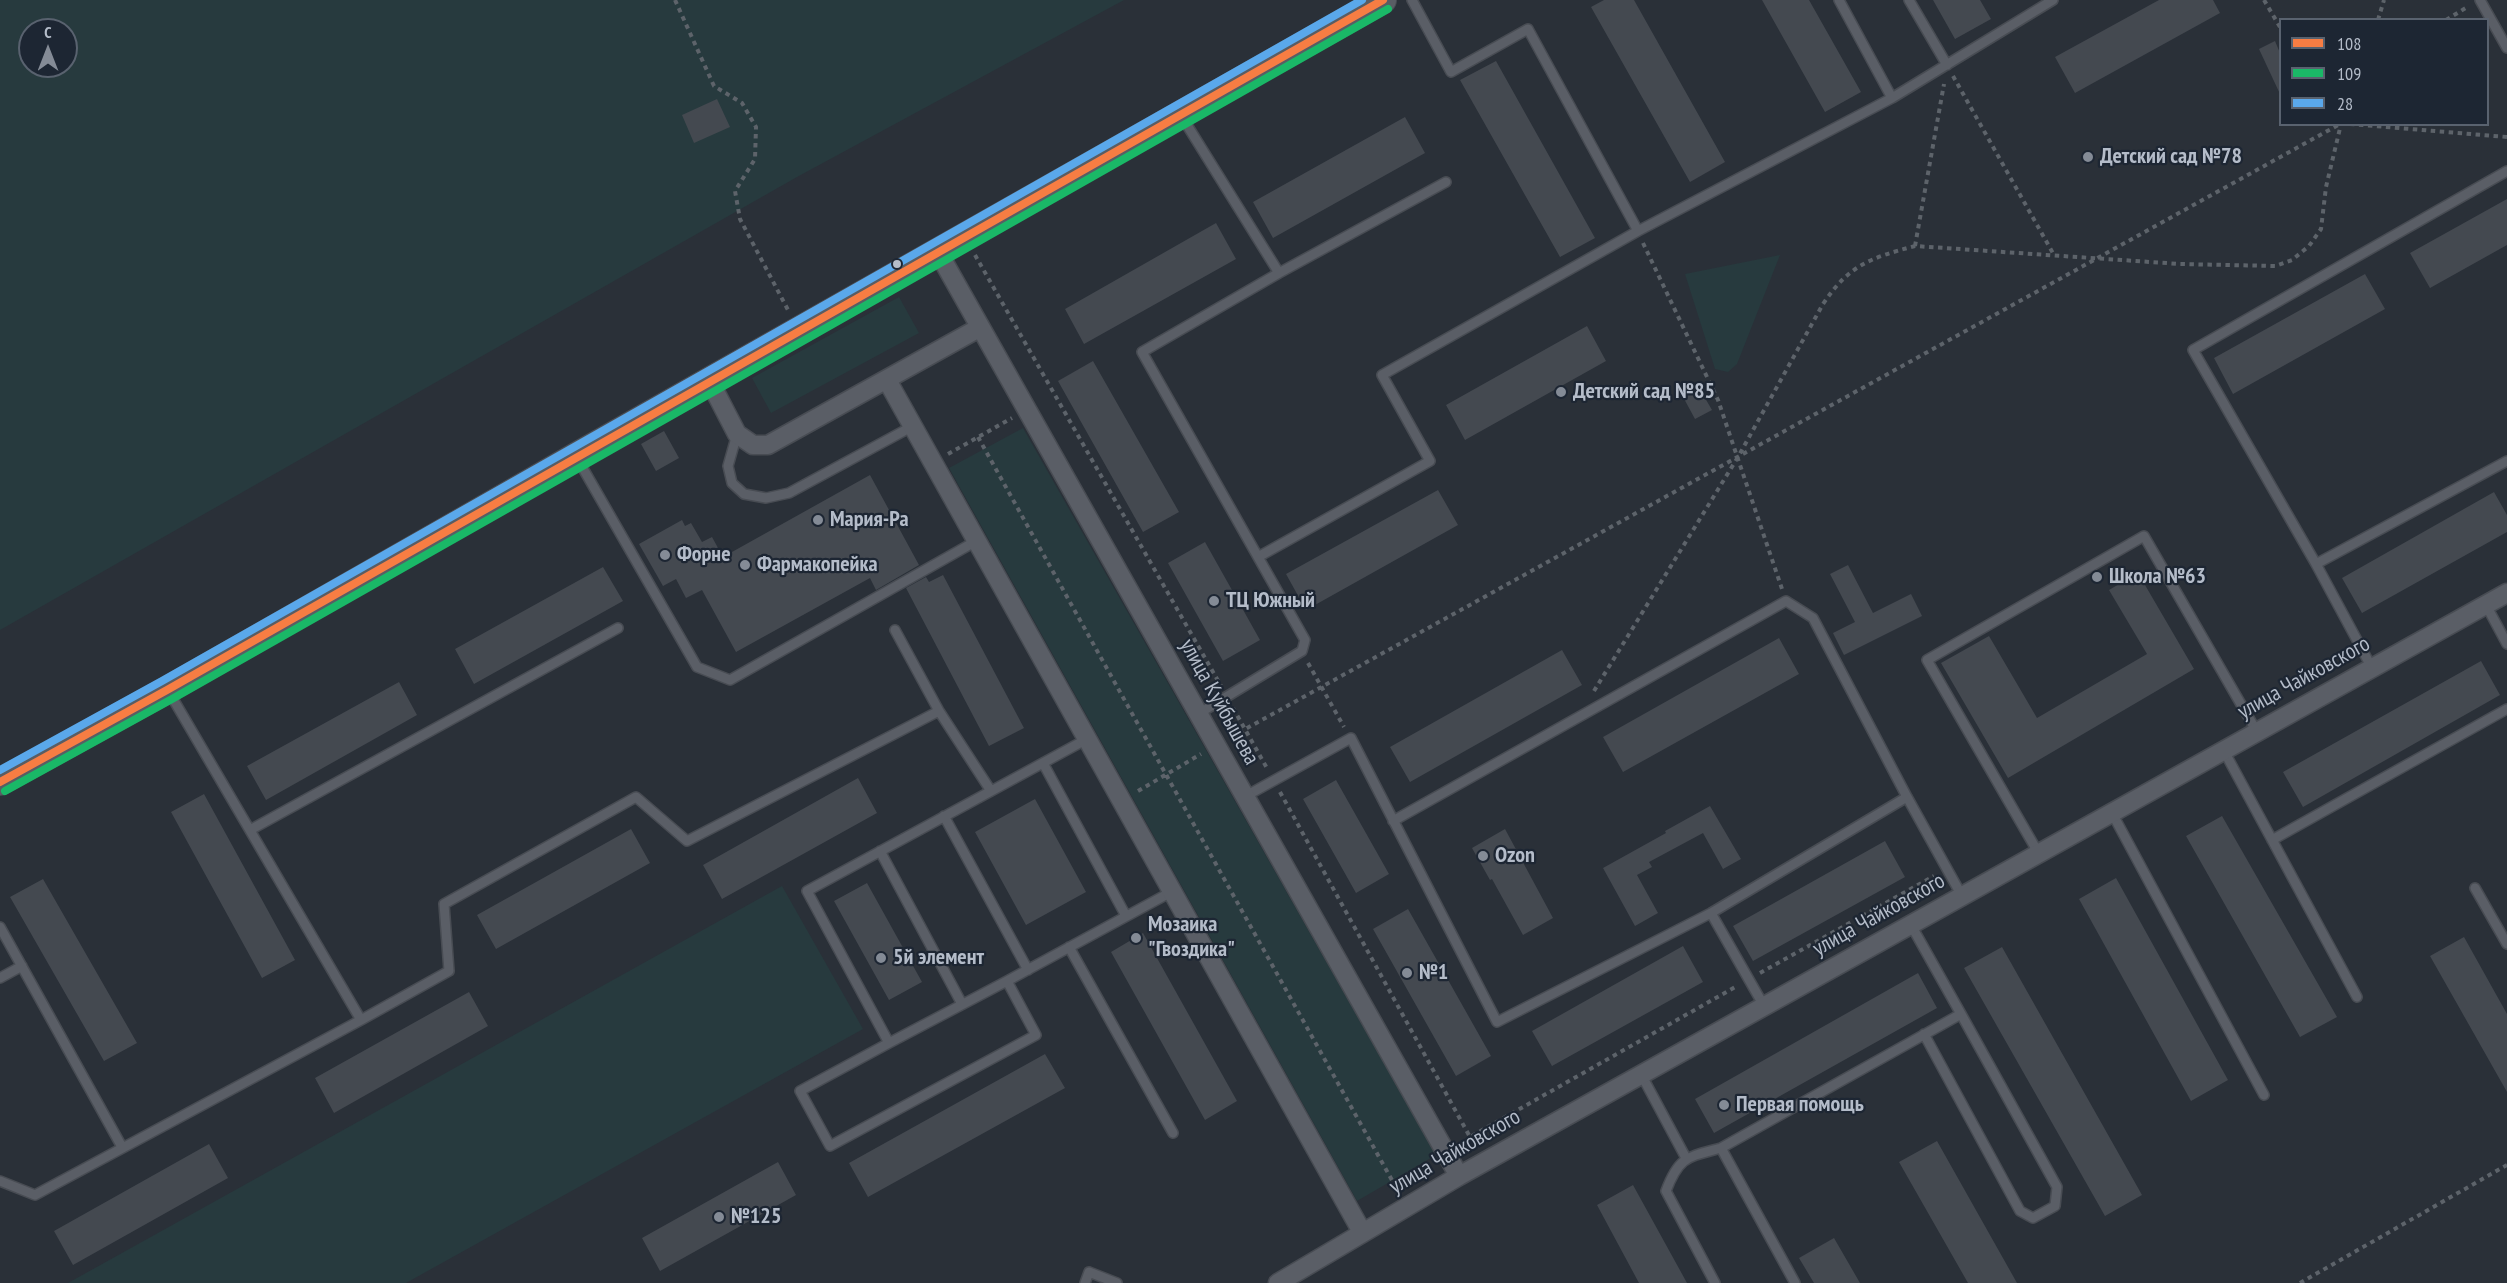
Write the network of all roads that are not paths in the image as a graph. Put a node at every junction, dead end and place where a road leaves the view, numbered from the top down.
1 (1383, 0) edge
2 (1412, 0) edge
3 (1839, 0) edge
4 (1910, 0) edge
5 (2053, 0) edge
6 (2479, 0) edge
7 (2507, 48) edge
8 (1947, 65) junction
9 (1892, 98) junction
10 (1180, 115) junction
11 (2507, 171) edge
12 (1446, 182) dead end
13 (1638, 231) junction
14 (938, 252) junction
15 (1279, 273) junction
16 (979, 328) junction
17 (709, 380) junction
18 (887, 380) junction
19 (913, 426) junction
20 (737, 434) junction
21 (576, 456) junction
22 (2507, 461) edge
23 (978, 540) junction
24 (1258, 557) junction
25 (2316, 564) junction
26 (2507, 593) edge
27 (2486, 605) junction
28 (618, 628) dead end
29 (895, 630) dead end
30 (2507, 644) edge
31 (2372, 668) junction
32 (167, 690) junction
33 (2507, 709) edge
34 (939, 711) junction
35 (1198, 714) junction
36 (2257, 732) junction
37 (1087, 739) junction
38 (2224, 751) junction
39 (1043, 763) junction
40 (0, 782) edge
41 (991, 791) junction
42 (1244, 797) junction
43 (1907, 797) junction
44 (2112, 813) junction
45 (944, 816) junction
46 (1393, 821) junction
47 (250, 830) junction
48 (2272, 840) junction
49 (880, 851) junction
50 (2038, 854) junction
51 (2475, 888) dead end
52 (1173, 891) junction
53 (1962, 896) junction
54 (1711, 913) junction
55 (1126, 916) junction
56 (1911, 925) junction
57 (0, 927) edge
58 (2507, 944) edge
59 (1069, 947) junction
60 (22, 966) junction
61 (1028, 970) junction
62 (0, 978) edge
63 (1007, 981) junction
64 (2357, 997) dead end
65 (962, 1004) junction
66 (1764, 1006) junction
67 (1961, 1014) junction
68 (361, 1020) junction
69 (1924, 1034) junction
70 (890, 1043) junction
71 (1641, 1074) junction
72 (2264, 1095) dead end
73 (1173, 1133) dead end
74 (122, 1147) junction
75 (1721, 1148) junction
76 (1686, 1158) junction
77 (1459, 1176) junction
78 (0, 1181) edge
79 (1362, 1232) junction
80 (1085, 1283) edge
81 (1117, 1283) edge
82 (1278, 1283) edge
83 (1715, 1283) edge
84 (1795, 1283) edge

1 - 10 main road
2 - 13 lane
3 - 9 lane
4 - 8 lane
5 - 8 lane
6 - 7 lane
8 - 9 lane
9 - 13 lane
10 - 14 main road
10 - 15 lane
11 - 25 lane
12 - 15 lane
13 - 24 lane
14 - 16 street, улица Куйбышева
14 - 17 main road
15 - 24 lane
16 - 18 street
16 - 35 street, улица Куйбышева
17 - 20 street
17 - 21 main road
18 - 19 street
18 - 20 street
19 - 20 lane
19 - 23 street
21 - 23 lane
21 - 32 main road
22 - 25 lane
23 - 37 street
24 - 35 lane
25 - 31 lane
26 - 27 street, улица Чайковского
27 - 30 lane
27 - 31 street, улица Чайковского
28 - 47 lane
29 - 34 lane
31 - 36 street, улица Чайковского
32 - 40 main road
32 - 47 lane
33 - 48 lane
34 - 41 lane
34 - 68 lane
35 - 42 street, улица Куйбышева
36 - 38 street, улица Чайковского
36 - 50 lane
37 - 39 lane
37 - 52 street
38 - 44 street, улица Чайковского
38 - 48 lane
39 - 41 lane
39 - 55 lane
41 - 45 lane
42 - 46 lane
42 - 77 street, улица Куйбышева
43 - 46 lane
43 - 53 lane
43 - 54 lane
44 - 50 street, улица Чайковского
44 - 72 lane
45 - 49 lane
45 - 61 lane
46 - 54 lane
47 - 68 lane
48 - 64 lane
49 - 65 lane
49 - 70 lane
50 - 53 street, улица Чайковского
51 - 58 lane
52 - 55 lane
52 - 79 street
53 - 56 street, улица Чайковского
54 - 66 lane
55 - 59 lane
56 - 66 street, улица Чайковского
56 - 67 lane
57 - 60 lane
59 - 61 lane
59 - 73 lane
60 - 62 lane
60 - 74 lane
61 - 63 lane
63 - 65 lane
63 - 70 lane
65 - 70 lane
66 - 71 street, улица Чайковского
67 - 69 lane
67 - 69 lane
68 - 74 lane
69 - 75 lane
71 - 76 lane
71 - 77 street, улица Чайковского
74 - 78 lane
75 - 76 lane
75 - 84 lane
76 - 83 lane
77 - 79 street, улица Чайковского
79 - 82 street, улица Чайковского
80 - 81 lane

